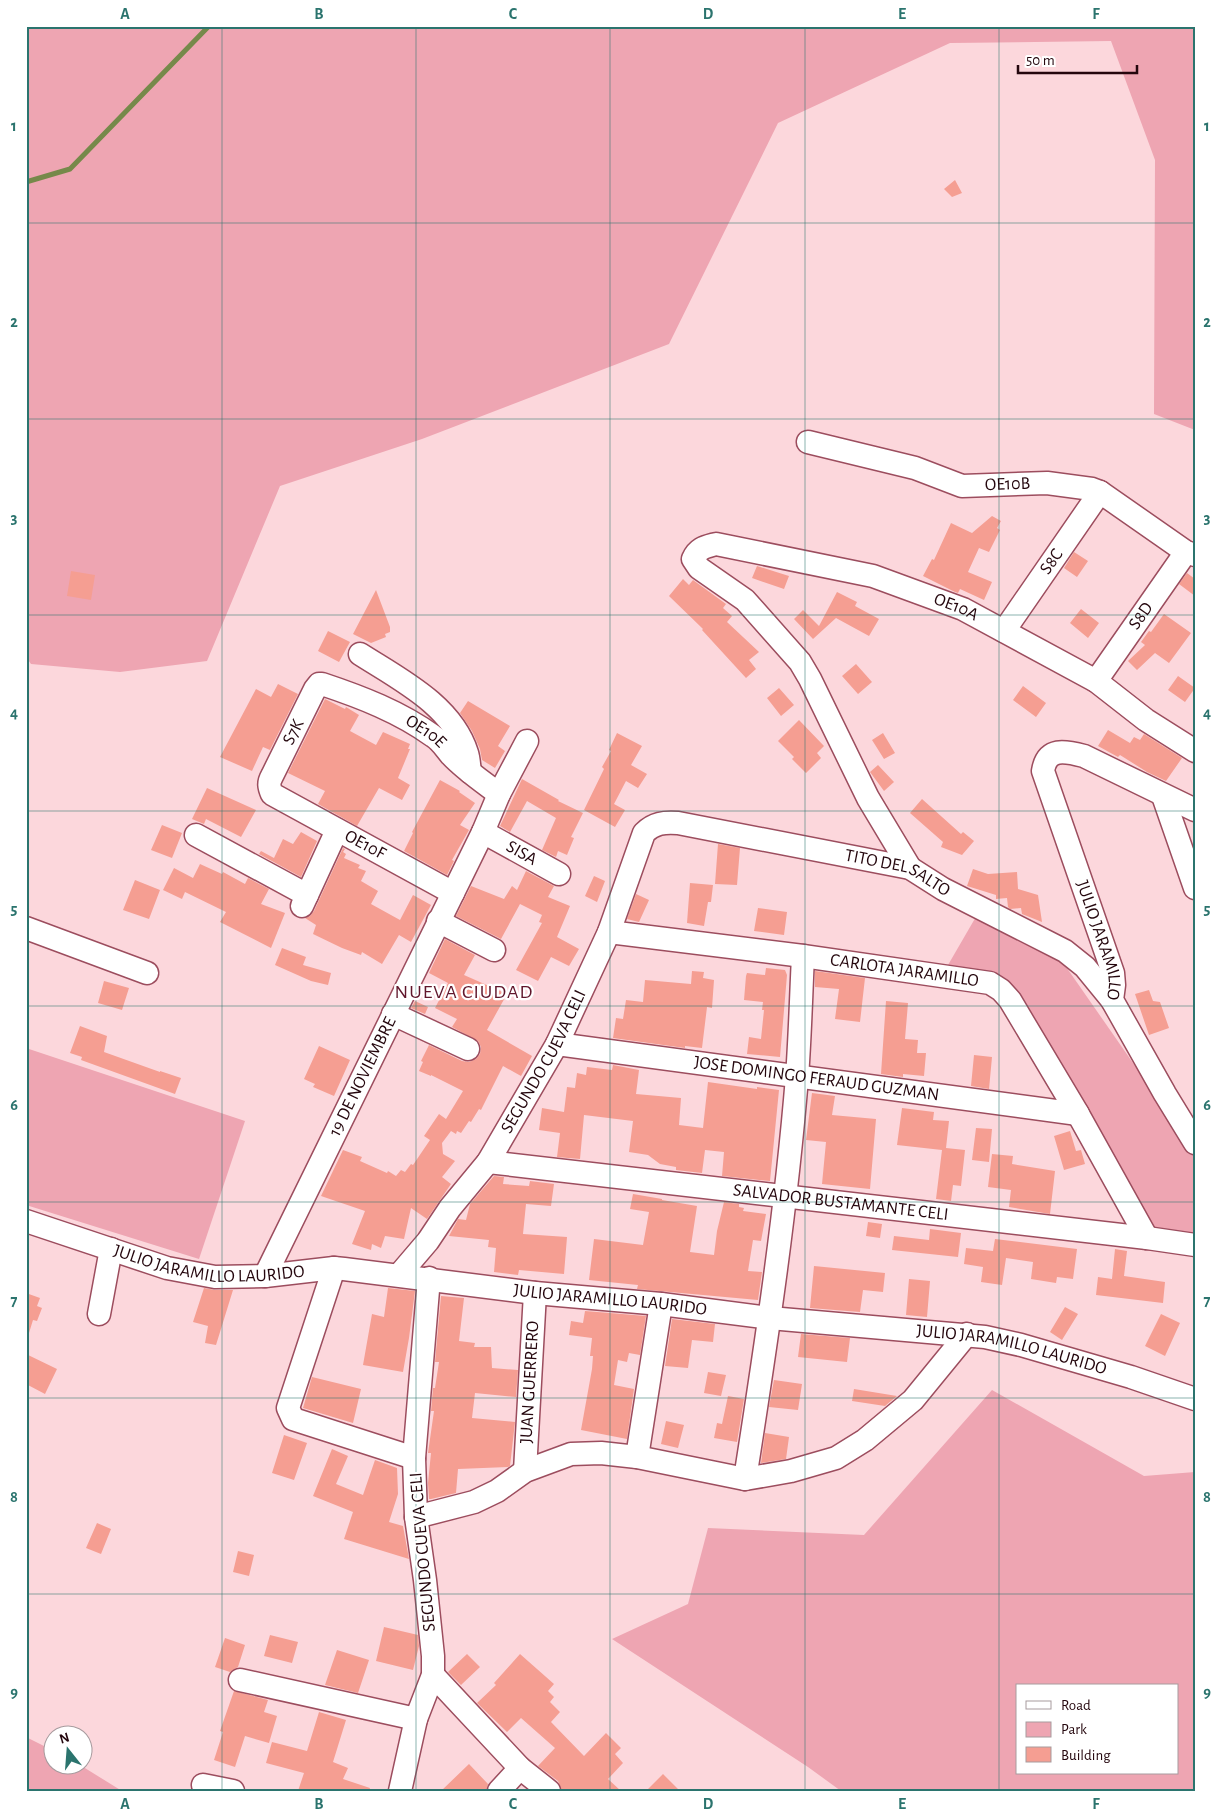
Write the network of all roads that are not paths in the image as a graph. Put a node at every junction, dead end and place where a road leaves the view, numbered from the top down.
1 (808, 442) dead end
2 (1100, 492) junction
3 (1190, 554) edge
4 (1004, 631) junction
5 (360, 654) dead end
6 (1096, 681) junction
7 (339, 690) joint
8 (527, 741) dead end
9 (1195, 750) edge
10 (470, 772) junction
11 (499, 794) junction
12 (1164, 796) junction
13 (278, 798) joint
14 (1195, 810) edge
15 (651, 827) joint
16 (337, 830) junction
17 (482, 832) junction
18 (196, 836) dead end
19 (910, 868) junction
20 (559, 874) dead end
21 (1195, 888) edge
22 (453, 892) junction
23 (438, 921) junction
24 (26, 928) edge
25 (609, 932) junction
26 (494, 950) dead end
27 (803, 956) junction
28 (147, 973) dead end
29 (1112, 1000) junction
30 (393, 1014) junction
31 (557, 1044) junction
32 (468, 1049) dead end
33 (797, 1076) junction
34 (1078, 1114) junction
35 (1195, 1143) edge
36 (488, 1162) junction
37 (785, 1196) junction
38 (26, 1221) edge
39 (1147, 1238) junction
40 (1195, 1245) edge
41 (111, 1249) junction
42 (334, 1268) junction
43 (399, 1275) junction
44 (265, 1276) junction
45 (429, 1278) junction
46 (535, 1293) junction
47 (661, 1304) junction
48 (99, 1314) dead end
49 (770, 1318) junction
50 (967, 1334) junction
51 (1195, 1399) edge
52 (637, 1457) junction
53 (414, 1458) junction
54 (525, 1471) junction
55 (745, 1479) junction
56 (416, 1517) junction
57 (433, 1675) junction
58 (240, 1680) dead end
59 (416, 1719) junction
60 (520, 1768) junction
61 (203, 1785) dead end
62 (233, 1791) edge
63 (400, 1791) edge
64 (499, 1791) edge
65 (550, 1791) edge

1 - 2 street, OE10B
2 - 3 street, OE10B
2 - 4 street, S8C
3 - 6 street, S8D
4 - 6 street, OE10A
4 - 19 street, OE10A
5 - 10 street
6 - 9 street, OE10A
7 - 10 street, OE10E
7 - 13 street, S7K
8 - 11 street, 19 DE NOVIEMBRE
10 - 11 street, OE10E
11 - 17 street, 19 DE NOVIEMBRE
12 - 14 street
12 - 21 street
12 - 29 street, JULIO JARAMILLO
13 - 16 street, OE10F
15 - 19 street, TITO DEL SALTO
15 - 25 street, SEGUNDO CUEVA CELI
16 - 18 street
16 - 22 street, OE10F
17 - 20 street, SISA
17 - 22 street, 19 DE NOVIEMBRE
19 - 29 street, TITO DEL SALTO
22 - 23 street, 19 DE NOVIEMBRE
23 - 26 street
23 - 30 street, 19 DE NOVIEMBRE
24 - 28 street
25 - 27 street, CARLOTA JARAMILLO
25 - 31 street, SEGUNDO CUEVA CELI
27 - 33 street
27 - 34 street, CARLOTA JARAMILLO
29 - 35 street, JULIO JARAMILLO
30 - 32 street
30 - 44 street, 19 DE NOVIEMBRE
31 - 33 street, JOSE DOMINGO FERAUD GUZMAN
31 - 36 street, SEGUNDO CUEVA CELI
33 - 34 street, JOSE DOMINGO FERAUD GUZMAN
33 - 37 street
34 - 39 street, CARLOTA JARAMILLO
36 - 37 street, SALVADOR BUSTAMANTE CELI
36 - 43 street, SEGUNDO CUEVA CELI
37 - 39 street, SALVADOR BUSTAMANTE CELI
37 - 49 street
38 - 41 street, JULIO JARAMILLO LAURIDO
39 - 40 street, SALVADOR BUSTAMANTE CELI
41 - 44 street, JULIO JARAMILLO LAURIDO
41 - 48 street
42 - 43 street, JULIO JARAMILLO LAURIDO
42 - 44 street, JULIO JARAMILLO LAURIDO
42 - 53 street
43 - 45 street, JULIO JARAMILLO LAURIDO
45 - 46 street, JULIO JARAMILLO LAURIDO
45 - 53 street, SEGUNDO CUEVA CELI
46 - 47 street, JULIO JARAMILLO LAURIDO
46 - 54 street, JUAN GUERRERO
47 - 49 street, JULIO JARAMILLO LAURIDO
47 - 52 street
49 - 50 street, JULIO JARAMILLO LAURIDO
49 - 55 street
50 - 51 street, JULIO JARAMILLO LAURIDO
50 - 55 street
52 - 54 street
52 - 55 street
53 - 56 street, SEGUNDO CUEVA CELI
54 - 56 street
56 - 57 street, SEGUNDO CUEVA CELI
57 - 59 street, SEGUNDO CUEVA CELI
57 - 60 street
58 - 59 street
59 - 63 street, SEGUNDO CUEVA CELI
60 - 64 street
60 - 65 street
61 - 62 street

